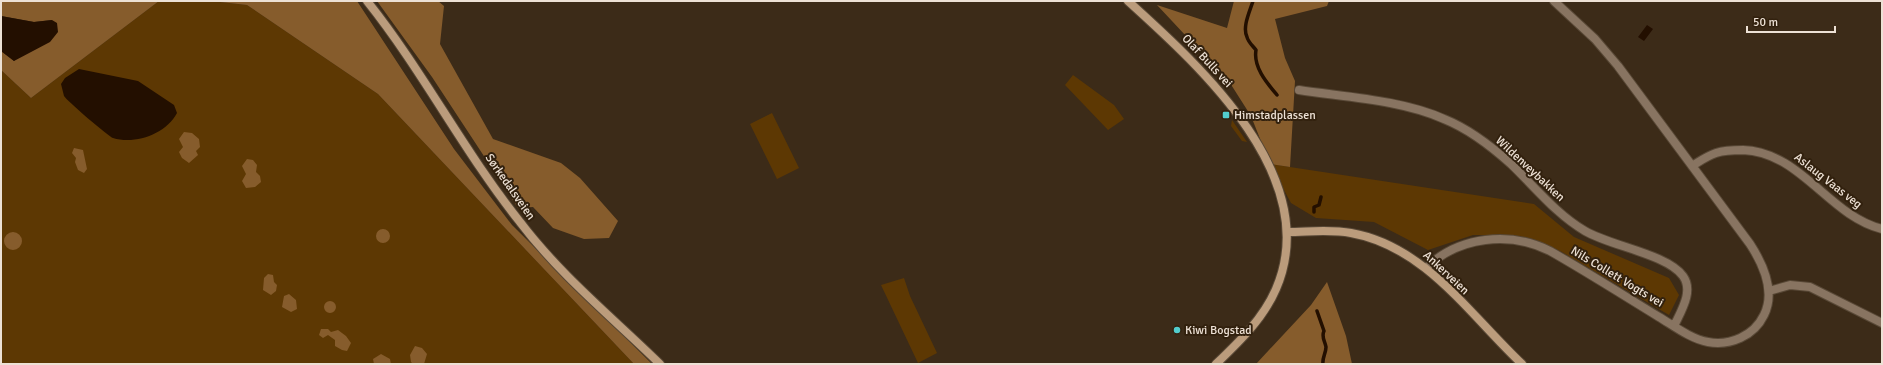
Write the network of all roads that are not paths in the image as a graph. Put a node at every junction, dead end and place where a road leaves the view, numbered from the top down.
1 (367, 1) edge
2 (1128, 1) edge
3 (1554, 1) edge
4 (1299, 90) dead end
5 (1692, 166) junction
6 (1882, 229) edge
7 (1287, 232) junction
8 (1426, 268) junction
9 (1769, 291) junction
10 (1882, 322) edge
11 (1674, 326) junction
12 (660, 364) edge
13 (1216, 364) edge
14 (1522, 364) edge

1 - 12 street, Sørkedalsveien
2 - 7 street, Olaf Bulls vei
3 - 5 street, Nils Collett Vogts vei
4 - 11 street, Wildenveybakken
5 - 6 street, Aslaug Vaas veg
5 - 9 street, Nils Collett Vogts vei
7 - 8 street, Ankerveien
7 - 13 street
8 - 11 street, Nils Collett Vogts vei
8 - 14 street, Ankerveien
9 - 10 street
9 - 11 street, Nils Collett Vogts vei

